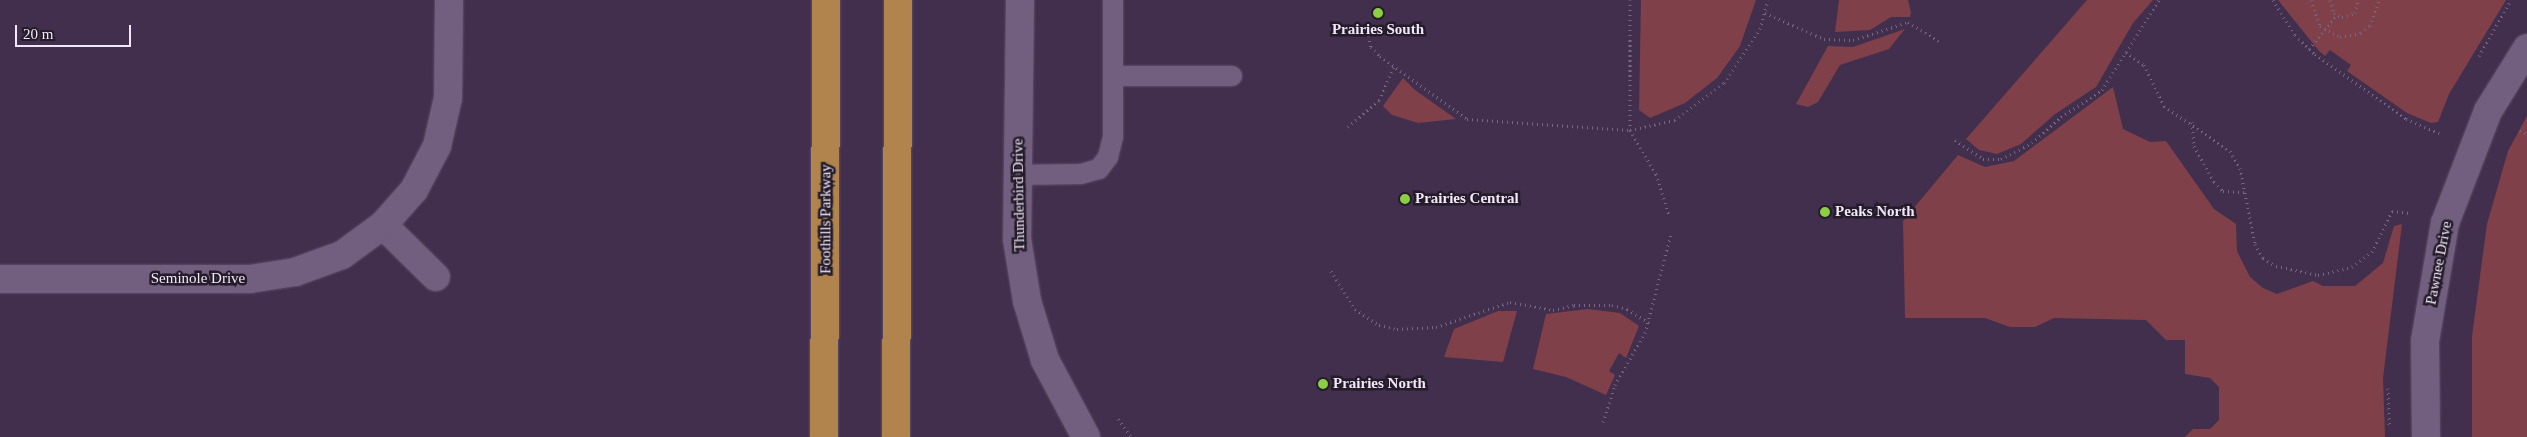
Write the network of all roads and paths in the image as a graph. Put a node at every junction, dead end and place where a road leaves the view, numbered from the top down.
1 (449, 0) edge
2 (826, 0) edge
3 (898, 0) edge
4 (1020, 0) edge
5 (1113, 0) edge
6 (1630, 0) edge
7 (1768, 0) edge
8 (2159, 0) edge
9 (2273, 0) edge
10 (2311, 0) edge
11 (2330, 0) edge
12 (2358, 0) edge
13 (2379, 0) edge
14 (1765, 13) junction
15 (2336, 15) junction
16 (1366, 26) dead end
17 (2324, 30) junction
18 (1938, 41) dead end
19 (2527, 48) edge
20 (2309, 49) junction
21 (2126, 52) junction
22 (1394, 67) junction
23 (1114, 76) junction
24 (1232, 76) dead end
25 (2192, 122) junction
26 (1348, 127) dead end
27 (1630, 130) junction
28 (2520, 130) dead end
29 (2441, 134) dead end
30 (2527, 134) edge
31 (1955, 140) dead end
32 (1017, 175) junction
33 (2245, 192) junction
34 (2411, 213) dead end
35 (1669, 215) dead end
36 (383, 225) junction
37 (1671, 234) dead end
38 (1331, 271) dead end
39 (436, 278) dead end
40 (0, 279) edge
41 (1649, 323) junction
42 (1115, 415) dead end
43 (1603, 422) dead end
44 (824, 437) edge
45 (896, 437) edge
46 (1086, 437) edge
47 (1131, 437) edge
48 (2426, 437) edge

1 - 36 street, Seminole Drive
2 - 44 highway, Foothills Parkway
3 - 45 highway
4 - 32 street, Thunderbird Drive
5 - 23 lane
6 - 27 path
7 - 14 path
8 - 21 path
9 - 20 path
10 - 17 path
11 - 15 path
12 - 15 path
13 - 17 path
14 - 18 path
14 - 27 path
15 - 17 path
16 - 22 path
17 - 20 path
19 - 48 street, Pawnee Drive
20 - 29 path
21 - 25 path
21 - 31 path
22 - 26 path
22 - 27 path
23 - 24 lane
23 - 32 lane
25 - 33 path
25 - 33 path
27 - 35 path
28 - 30 path
32 - 46 street, Thunderbird Drive
33 - 34 path
36 - 39 street
36 - 40 street, Seminole Drive
37 - 41 path
38 - 41 path
41 - 43 path
42 - 47 path

